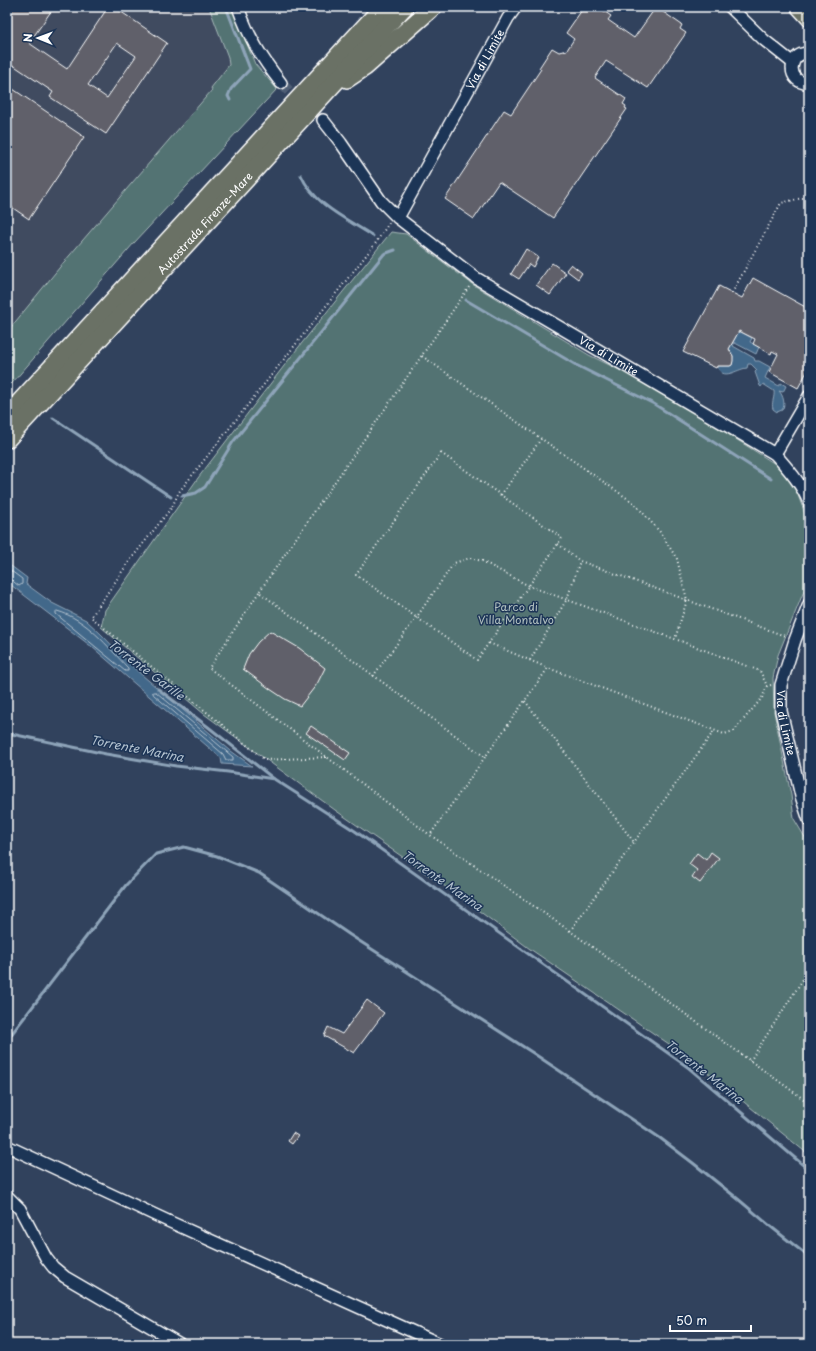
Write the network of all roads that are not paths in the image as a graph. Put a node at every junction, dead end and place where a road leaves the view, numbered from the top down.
1 (238, 7) edge
2 (383, 7) edge
3 (404, 7) edge
4 (432, 7) edge
5 (516, 7) edge
6 (730, 7) edge
7 (798, 7) edge
8 (809, 18) edge
9 (809, 53) edge
10 (793, 63) junction
11 (281, 83) tunnel mouth
12 (809, 83) edge
13 (326, 92) junction
14 (323, 120) tunnel mouth
15 (398, 218) junction
16 (809, 396) edge
17 (7, 416) edge
18 (7, 439) edge
19 (775, 454) junction
20 (809, 502) edge
21 (809, 604) edge
22 (809, 820) edge
23 (7, 1146) edge
24 (7, 1196) edge
25 (180, 1344) edge
26 (440, 1344) edge

1 - 11 street
2 - 17 highway, Autostrada Firenze-Mare
3 - 13 highway, Autostrada Firenze-Mare
4 - 13 highway
5 - 15 street, Via di Limite
6 - 10 street
7 - 8 main road
9 - 10 street
10 - 12 street
13 - 18 highway, Autostrada Firenze-Mare
14 - 15 street, Via di Limite
15 - 19 street, Via di Limite
16 - 19 street
19 - 20 street, Via di Limite
21 - 22 street, Via di Limite
23 - 26 street
24 - 25 street

